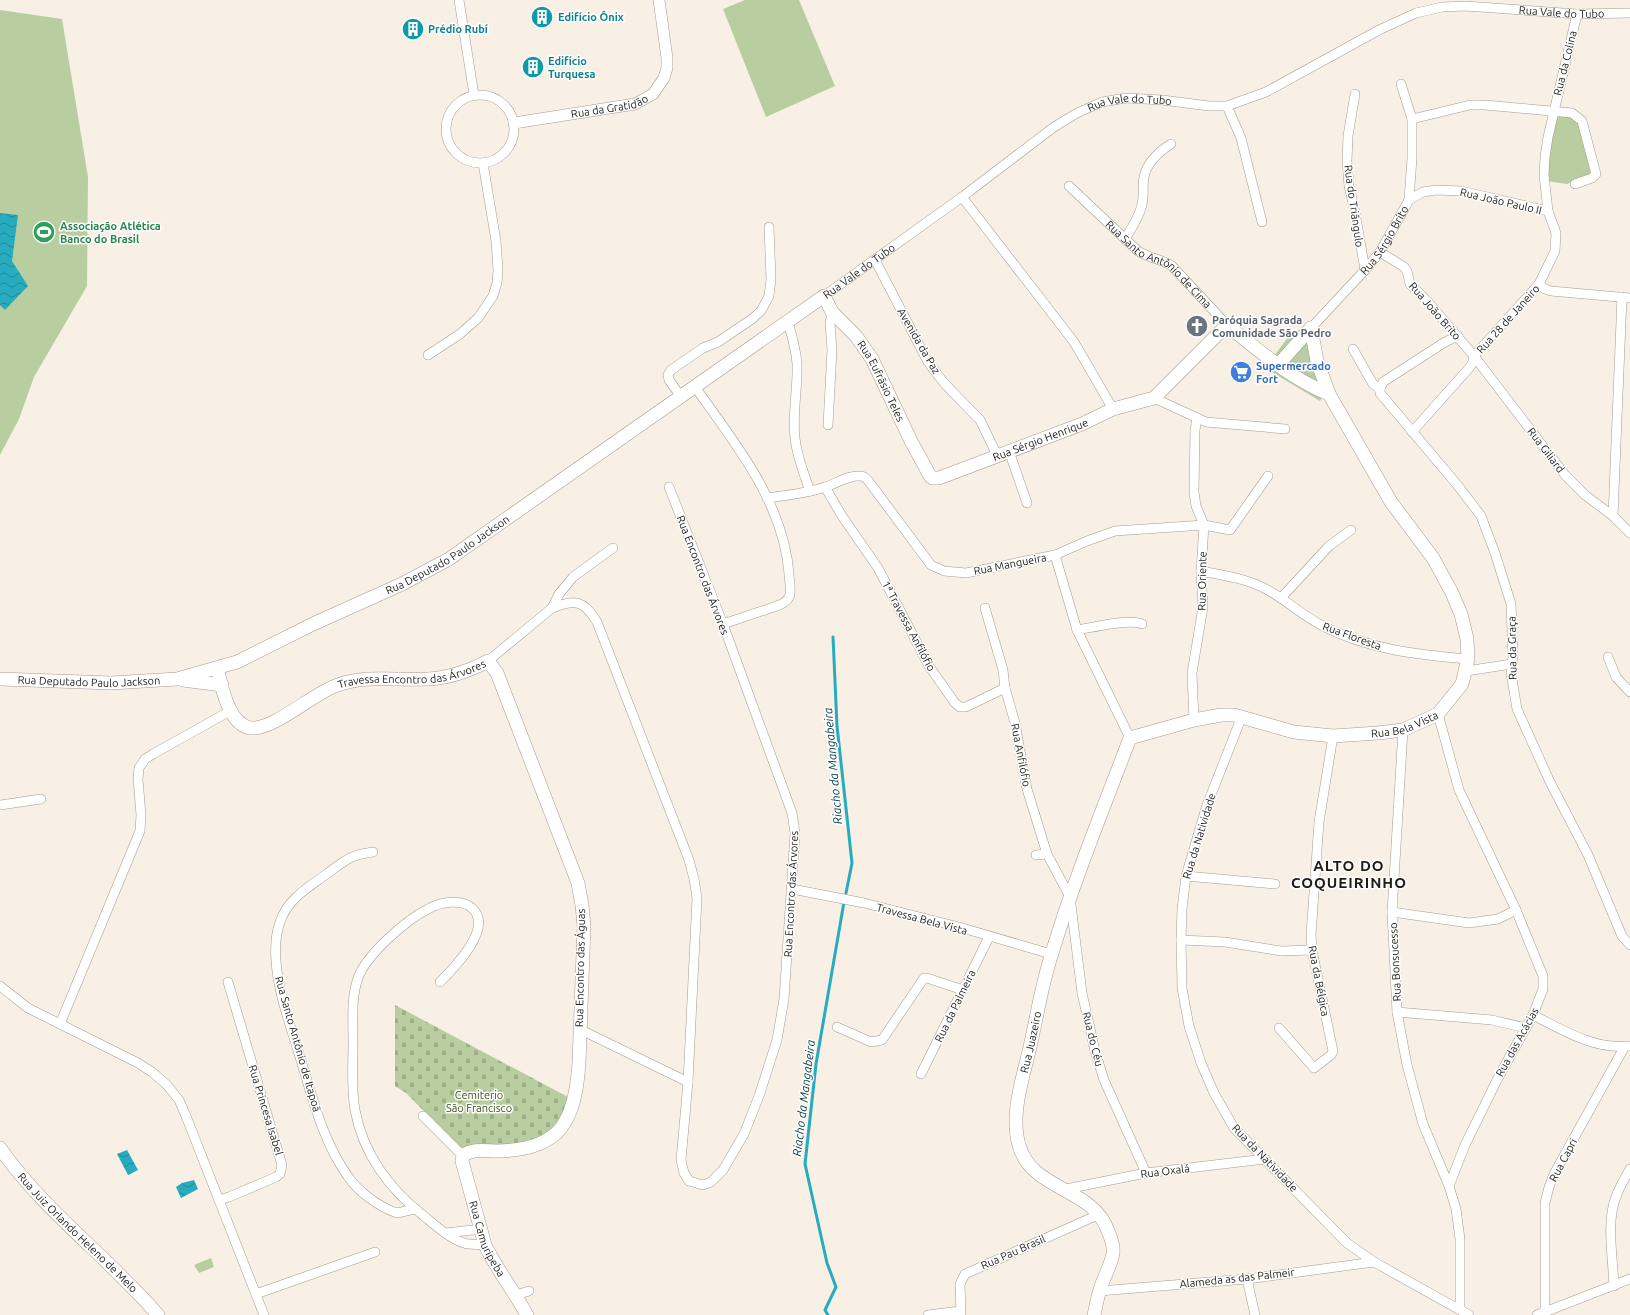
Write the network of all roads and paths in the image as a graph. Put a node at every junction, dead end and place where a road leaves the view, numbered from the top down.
1 (459, 0) edge
2 (659, 0) edge
3 (1630, 12) edge
4 (1578, 14) junction
5 (1401, 84) dead end
6 (1355, 94) dead end
7 (474, 95) junction
8 (1227, 106) junction
9 (1553, 112) junction
10 (1412, 119) junction
11 (514, 123) junction
12 (1171, 144) dead end
13 (483, 162) junction
14 (1575, 184) dead end
15 (1069, 186) dead end
16 (962, 197) junction
17 (1409, 200) junction
18 (1548, 211) junction
19 (1262, 222) dead end
20 (770, 227) dead end
21 (1125, 239) junction
22 (1380, 252) junction
23 (874, 260) junction
24 (1365, 270) junction
25 (1540, 284) junction
26 (824, 296) junction
27 (1626, 298) edge
28 (832, 312) junction
29 (788, 322) junction
30 (1227, 325) junction
31 (1311, 328) junction
32 (1458, 336) junction
33 (1353, 349) dead end
34 (428, 355) dead end
35 (1474, 356) junction
36 (1278, 365) junction
37 (1381, 386) junction
38 (695, 387) junction
39 (1329, 394) junction
40 (681, 397) junction
41 (1154, 398) junction
42 (1113, 409) junction
43 (1197, 418) junction
44 (828, 426) dead end
45 (1285, 429) dead end
46 (1412, 432) junction
47 (1009, 451) junction
48 (997, 456) junction
49 (928, 473) joint
50 (1268, 476) dead end
51 (669, 487) dead end
52 (825, 487) junction
53 (810, 491) junction
54 (767, 498) junction
55 (1027, 503) dead end
56 (1613, 516) junction
57 (1204, 525) junction
58 (1351, 530) dead end
59 (1630, 533) edge
60 (613, 548) dead end
61 (1055, 555) junction
62 (1201, 571) junction
63 (1281, 598) junction
64 (552, 608) junction
65 (985, 608) dead end
66 (723, 624) junction
67 (1142, 624) dead end
68 (1076, 630) junction
69 (1608, 657) dead end
70 (488, 661) junction
71 (1512, 664) junction
72 (1467, 665) junction
73 (217, 668) junction
74 (0, 679) edge
75 (177, 679) junction
76 (222, 684) junction
77 (1005, 688) junction
78 (1630, 692) edge
79 (230, 711) junction
80 (1438, 714) junction
81 (1242, 716) junction
82 (1194, 720) junction
83 (1402, 730) junction
84 (1333, 736) junction
85 (1130, 738) junction
86 (42, 799) dead end
87 (0, 805) edge
88 (374, 852) dead end
89 (1047, 854) junction
90 (1036, 855) dead end
91 (1186, 876) junction
92 (1275, 884) dead end
93 (792, 889) junction
94 (1070, 897) junction
95 (1516, 910) junction
96 (1392, 912) junction
97 (989, 937) junction
98 (1181, 940) junction
99 (1630, 945) edge
100 (1312, 950) junction
101 (1051, 954) junction
102 (228, 982) dead end
103 (440, 982) dead end
104 (0, 986) edge
105 (963, 990) junction
106 (1397, 1012) junction
107 (1534, 1015) junction
108 (60, 1024) junction
109 (837, 1027) dead end
110 (1278, 1028) dead end
111 (1526, 1028) junction
112 (579, 1029) junction
113 (1628, 1046) edge
114 (921, 1074) dead end
115 (688, 1082) junction
116 (423, 1116) dead end
117 (2, 1156) edge
118 (463, 1156) junction
119 (1265, 1159) junction
120 (1630, 1169) edge
121 (1146, 1173) junction
122 (1449, 1186) junction
123 (1066, 1189) junction
124 (219, 1200) junction
125 (415, 1209) junction
126 (1100, 1214) junction
127 (481, 1229) junction
128 (446, 1233) junction
129 (485, 1245) junction
130 (375, 1252) dead end
131 (1374, 1262) junction
132 (1247, 1279) junction
133 (1630, 1279) edge
134 (1614, 1286) junction
135 (1099, 1291) junction
136 (256, 1294) junction
137 (1460, 1309) junction
138 (961, 1313) edge
139 (1541, 1313) edge
140 (158, 1315) edge
141 (264, 1315) edge
142 (527, 1315) edge
143 (928, 1315) edge
144 (1094, 1315) edge
145 (1254, 1315) edge
146 (1469, 1315) edge

1 - 7 street
2 - 11 street, Rua da Gratidão
3 - 4 street, Rua Vale do Tubo
4 - 8 street, Rua Vale do Tubo
4 - 9 street, Rua da Colina
5 - 10 street, Rua Sérgio Brito
6 - 24 street, Rua do Triângulo
7 - 11 street
7 - 13 street
8 - 16 street, Rua Vale do Tubo
8 - 19 street
9 - 10 street
9 - 14 street, Rua da Colina
9 - 18 street, Rua da Colina
10 - 17 street, Rua Sérgio Brito
11 - 13 street
12 - 21 street
13 - 34 street
15 - 21 street, Rua Santo Antônio de Cima
16 - 23 street, Rua Vale do Tubo
16 - 42 street
17 - 18 street, Rua João Paulo II
17 - 22 street, Rua Sérgio Brito
18 - 25 street, Rua 28 de Janeiro
20 - 40 street
21 - 30 street, Rua Santo Antônio de Cima
22 - 24 street, Rua Sérgio Brito
22 - 32 street, Rua João Brito
23 - 26 street, Rua Vale do Tubo
23 - 48 street, Avenida da Paz
24 - 31 street, Rua Sérgio Brito
25 - 27 street
25 - 35 street, Rua 28 de Janeiro
26 - 28 main road, Rua Eufrãsio Teles
26 - 29 main road, Rua Vale do Tubo
27 - 56 street
28 - 44 street
28 - 49 main road, Rua Eufrãsio Teles
29 - 38 main road, Rua Vale do Tubo
29 - 53 street
30 - 36 main road, Rua Santo Antônio de Cima
30 - 41 main road, Rua Sérgio Henrique
31 - 36 main road, Rua Sérgio Brito
31 - 39 main road, Rua Bela Vista
32 - 35 street, Rua João Brito
32 - 37 street
33 - 37 street, Rua da Graça
35 - 46 street, Rua 28 de Janeiro
35 - 56 street, Rua Giliard
36 - 39 main road, Rua Santo Antônio de Cima
37 - 46 street, Rua da Graça
38 - 40 main road, Rua Deputado Paulo Jackson
38 - 54 street
39 - 72 main road, Rua Bela Vista
40 - 73 main road, Rua Deputado Paulo Jackson
41 - 42 main road, Rua Sérgio Henrique
41 - 43 street
42 - 47 main road, Rua Sérgio Henrique
43 - 45 street
43 - 57 street, Rua Oriente
46 - 71 street, Rua da Graça
47 - 48 main road, Rua Sérgio Henrique
47 - 55 street
48 - 49 main road, Rua Sérgio Henrique
50 - 57 street, Rua Mangueira
51 - 66 street, Rua Encontro das Árvores
52 - 53 street, Rua Mangueira
52 - 61 street, Rua Mangueira
52 - 77 street, 1ª Travessa Anfilófio
53 - 54 street, Rua Mangueira
54 - 66 street
56 - 59 street, Rua Giliard
57 - 61 street, Rua Mangueira
57 - 62 street, Rua Oriente
58 - 63 street
60 - 64 street, Travessa Encontro das Árvores
61 - 68 street
62 - 63 street, Rua Floresta
62 - 82 street, Rua Oriente
63 - 72 street, Rua Floresta
64 - 70 street, Travessa Encontro das Árvores
64 - 115 street, Rua Encontro das Árvores
65 - 77 street, Rua Anfilófio
66 - 93 street, Rua Encontro das Árvores
67 - 68 street
68 - 85 street
69 - 78 street
70 - 79 main road, Travessa Encontro das Árvores
70 - 112 main road, Rua Encontro das Águas
71 - 72 street, Rua Floresta
71 - 99 street, Rua da Graça
72 - 80 main road, Rua Bela Vista
73 - 75 main road, Rua Deputado Paulo Jackson
73 - 76 main road
74 - 75 main road, Rua Deputado Paulo Jackson
75 - 76 main road, Rua Deputado Paulo Jackson
76 - 79 main road
77 - 89 street, Rua Anfilófio
79 - 108 street
80 - 83 main road, Rua Bela Vista
80 - 95 street, Rua das Acácias
81 - 82 main road, Rua Bela Vista
81 - 84 main road, Rua Bela Vista
81 - 91 street, Rua da Natividade
82 - 85 main road, Rua Bela Vista
83 - 84 main road, Rua Bela Vista
83 - 96 street, Rua Bonsucesso
84 - 100 street, Rua da Bélgica
85 - 94 main road, Rua Juazeiro
86 - 87 street
88 - 125 street, Rua Santo Antônio de Itapoã
89 - 90 street
89 - 94 street, Rua Anfilófio
91 - 92 street
91 - 98 street, Rua da Natividade
93 - 97 street, Travessa Bela Vista
93 - 115 street, Rua Encontro das Árvores
94 - 101 main road, Rua Juazeiro
94 - 121 street, Rua do Céu
95 - 96 street
95 - 107 street, Rua das Acácias
96 - 106 street, Rua Bonsucesso
97 - 101 street, Travessa Bela Vista
97 - 105 street, Rua da Palmeira
98 - 100 street
98 - 119 street, Rua da Natividade
100 - 110 street, Rua da Bélgica
101 - 123 main road, Rua Juazeiro
102 - 124 street, Rua Princesa Isabel
103 - 125 street
104 - 108 street
105 - 109 street
105 - 114 street, Rua da Palmeira
106 - 111 street
106 - 122 street, Rua Bonsucesso
107 - 111 street, Rua das Acácias
107 - 113 street
108 - 124 street
111 - 122 street, Rua das Acácias
112 - 115 street
112 - 118 main road, Rua Encontro das Águas
113 - 139 street, Rua Capri
116 - 118 street
117 - 140 main road, Rua Juiz Orlando Heleno de Melo
118 - 127 main road, Rua Camuripeba
119 - 121 street, Rua Oxalá
119 - 131 street, Rua da Natividade
120 - 134 street
121 - 123 street, Rua Oxalá
122 - 137 street
123 - 126 main road, Rua Juazeiro
124 - 136 street
125 - 128 street
126 - 135 main road, Rua Juazeiro
126 - 138 street, Rua Pau Brasil
127 - 128 street
127 - 129 main road, Rua Camuripeba
128 - 129 street
129 - 142 main road, Rua Camuripeba
130 - 136 street
131 - 132 street, Alameda as das Palmeir
131 - 137 street, Rua da Natividade
132 - 135 street, Alameda as das Palmeir
132 - 145 street
133 - 134 street, Rua Capri
134 - 139 street, Rua Capri
135 - 144 main road, Rua Juazeiro
136 - 141 street
137 - 146 street, Rua da Natividade
138 - 143 street

